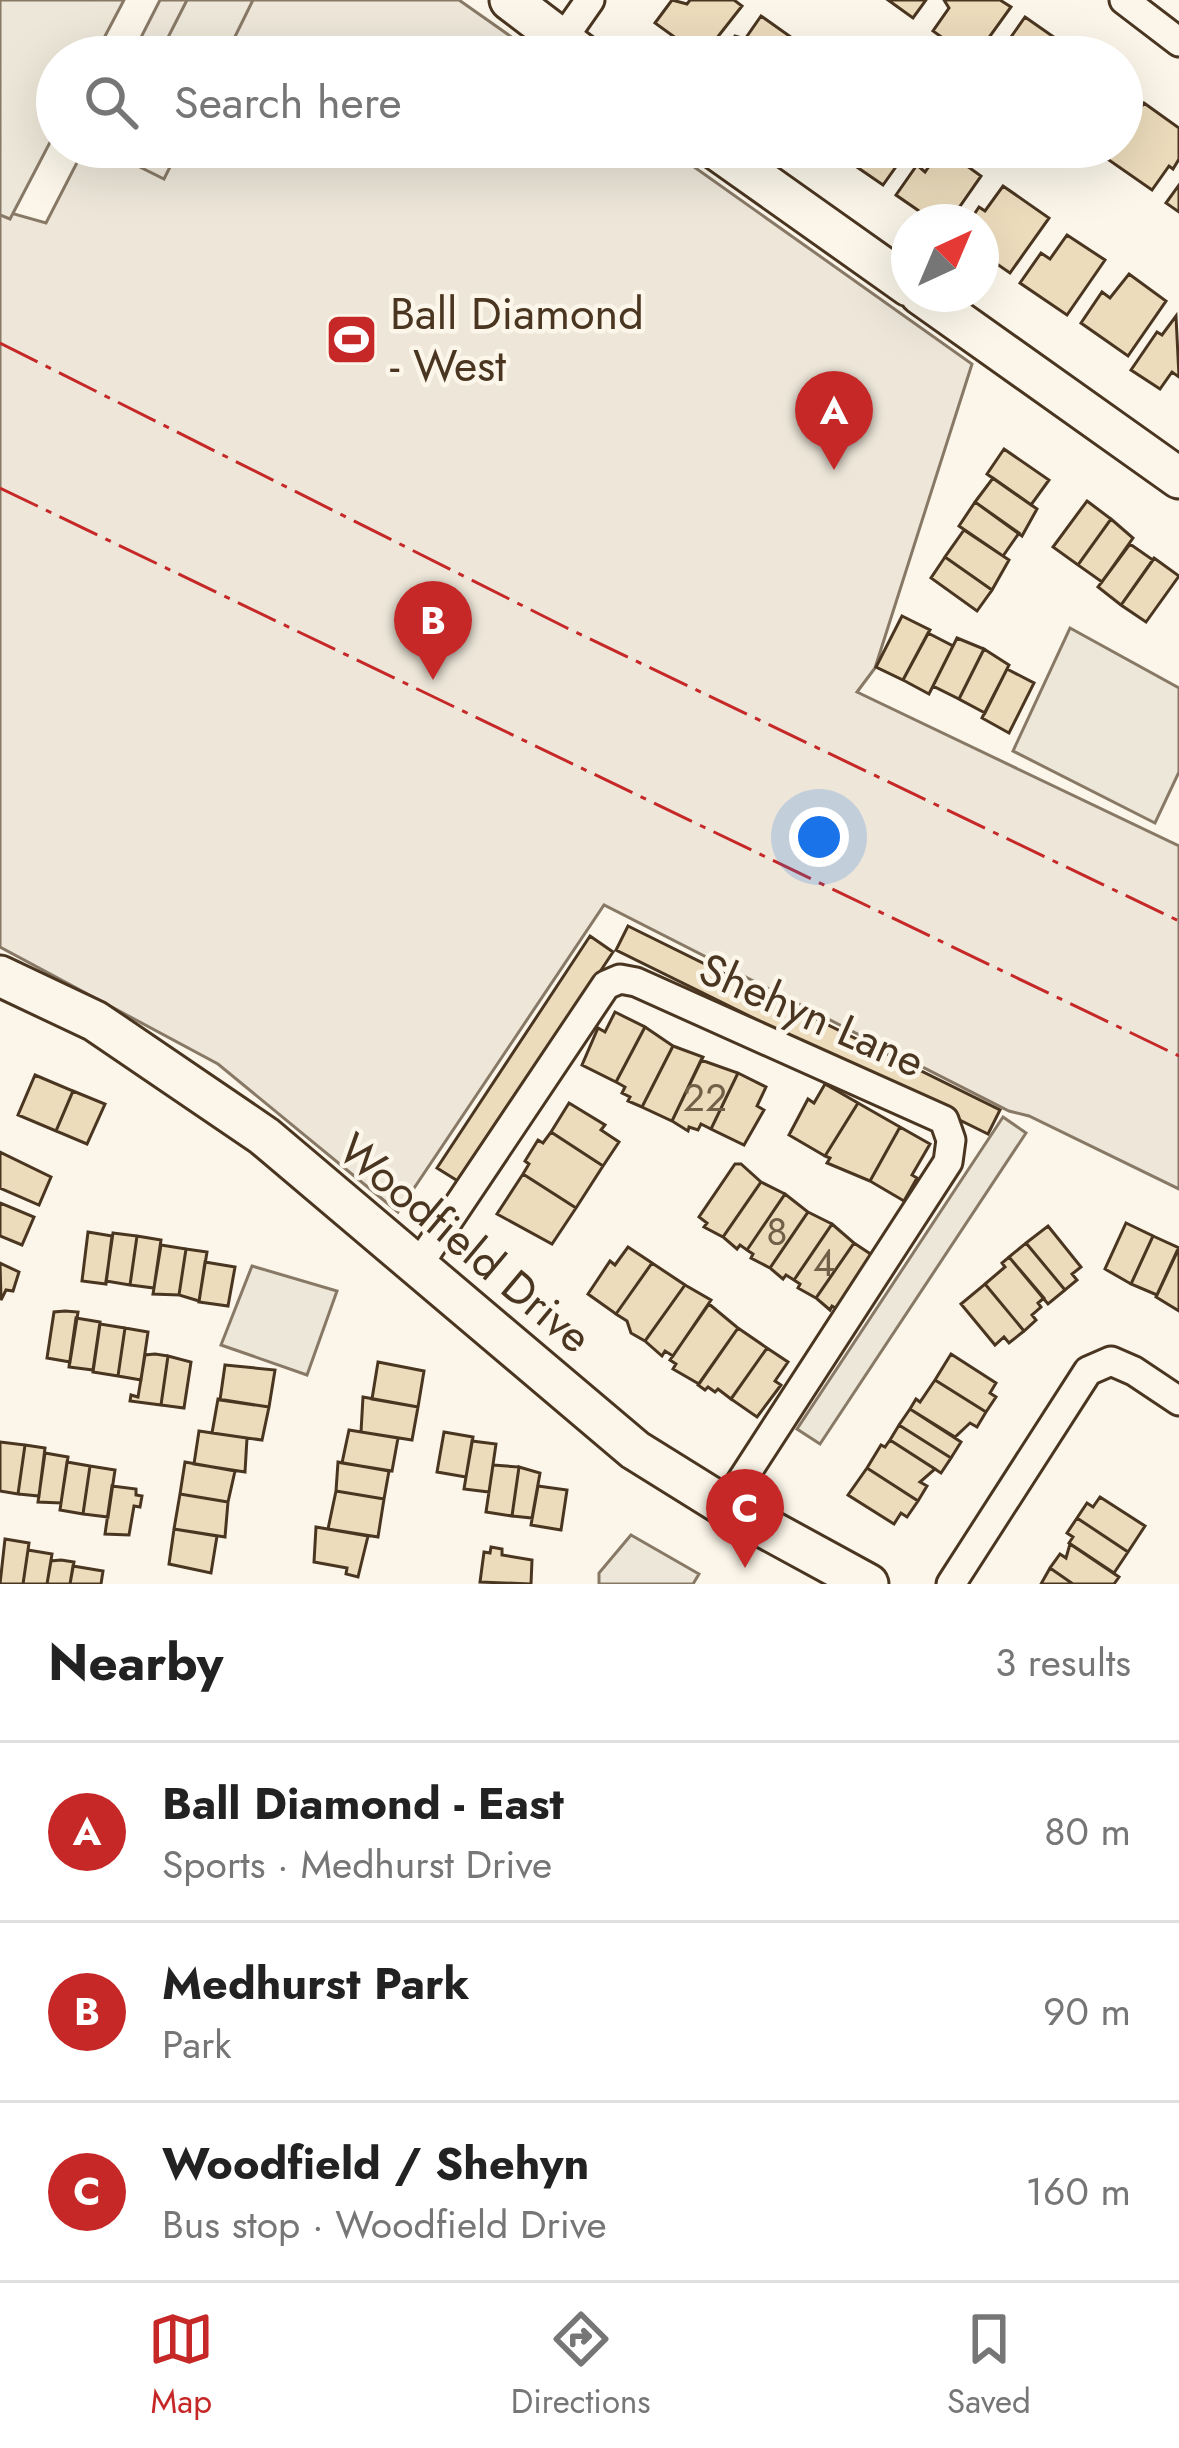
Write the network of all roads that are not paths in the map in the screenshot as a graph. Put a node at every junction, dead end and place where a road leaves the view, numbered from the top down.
1 (510, 0) edge
2 (590, 0) edge
3 (1124, 0) edge
4 (556, 36) edge
5 (578, 36) edge
6 (1179, 42) edge
7 (742, 168) edge
8 (891, 273) edge
9 (945, 312) edge
10 (1179, 478) edge
11 (0, 976) edge
12 (417, 1268) junction
13 (1179, 1401) edge
14 (725, 1506) junction
15 (868, 1584) edge
16 (951, 1584) edge

1 - 4 street
2 - 5 street
3 - 6 street
7 - 8 street
9 - 10 street
11 - 12 street, Woodfield Drive
12 - 14 street, Woodfield Drive
12 - 14 street, Shehyn Lane
13 - 16 street
14 - 15 street, Woodfield Drive

